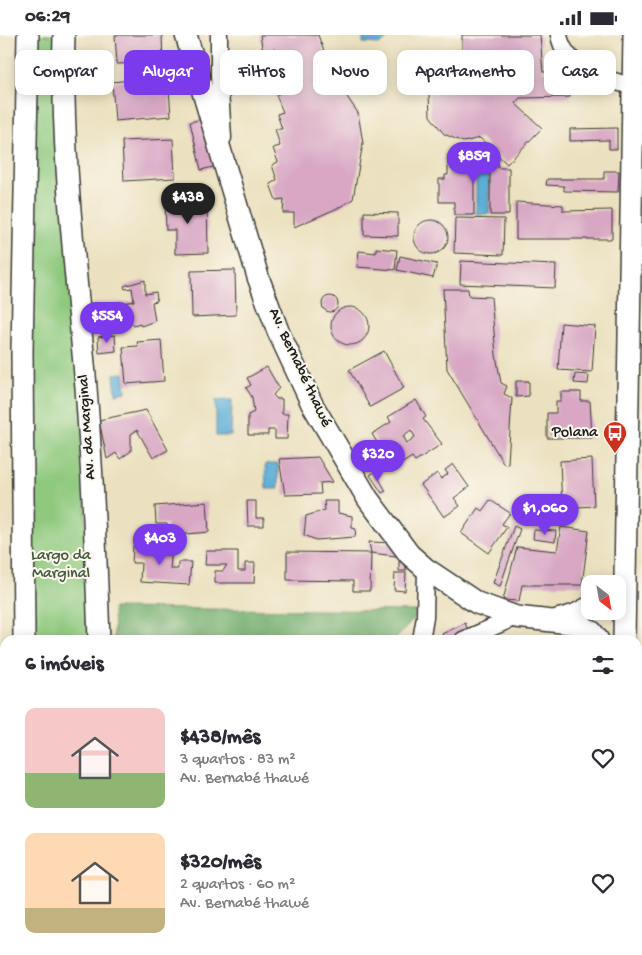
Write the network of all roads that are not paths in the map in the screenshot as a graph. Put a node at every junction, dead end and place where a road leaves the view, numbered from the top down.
1 (28, 35) edge
2 (64, 35) edge
3 (186, 35) edge
4 (219, 35) edge
5 (559, 35) edge
6 (634, 35) edge
7 (633, 87) junction
8 (229, 182) junction
9 (636, 264) edge
10 (635, 309) edge
11 (634, 518) edge
12 (624, 554) junction
13 (426, 569) junction
14 (614, 575) edge
15 (581, 612) edge
16 (516, 617) junction
17 (555, 621) junction
18 (24, 635) edge
19 (99, 635) edge
20 (422, 635) edge
21 (475, 635) edge
22 (594, 635) edge
23 (624, 635) edge

1 - 18 main road
2 - 19 main road, Av. da Marginal
3 - 8 main road, Av. Bernabé thawé
4 - 8 street
5 - 7 street
6 - 7 main road
7 - 9 main road
8 - 13 main road, Av. Bernabé thawé
9 - 10 main road
10 - 11 main road
11 - 12 main road
12 - 14 main road
12 - 23 main road
13 - 16 main road, Av. Bernabé thawé
13 - 20 street
15 - 17 main road
16 - 17 main road, Av. Bernabé thawé
16 - 21 street
17 - 22 main road, Av. Bernabé thawé

